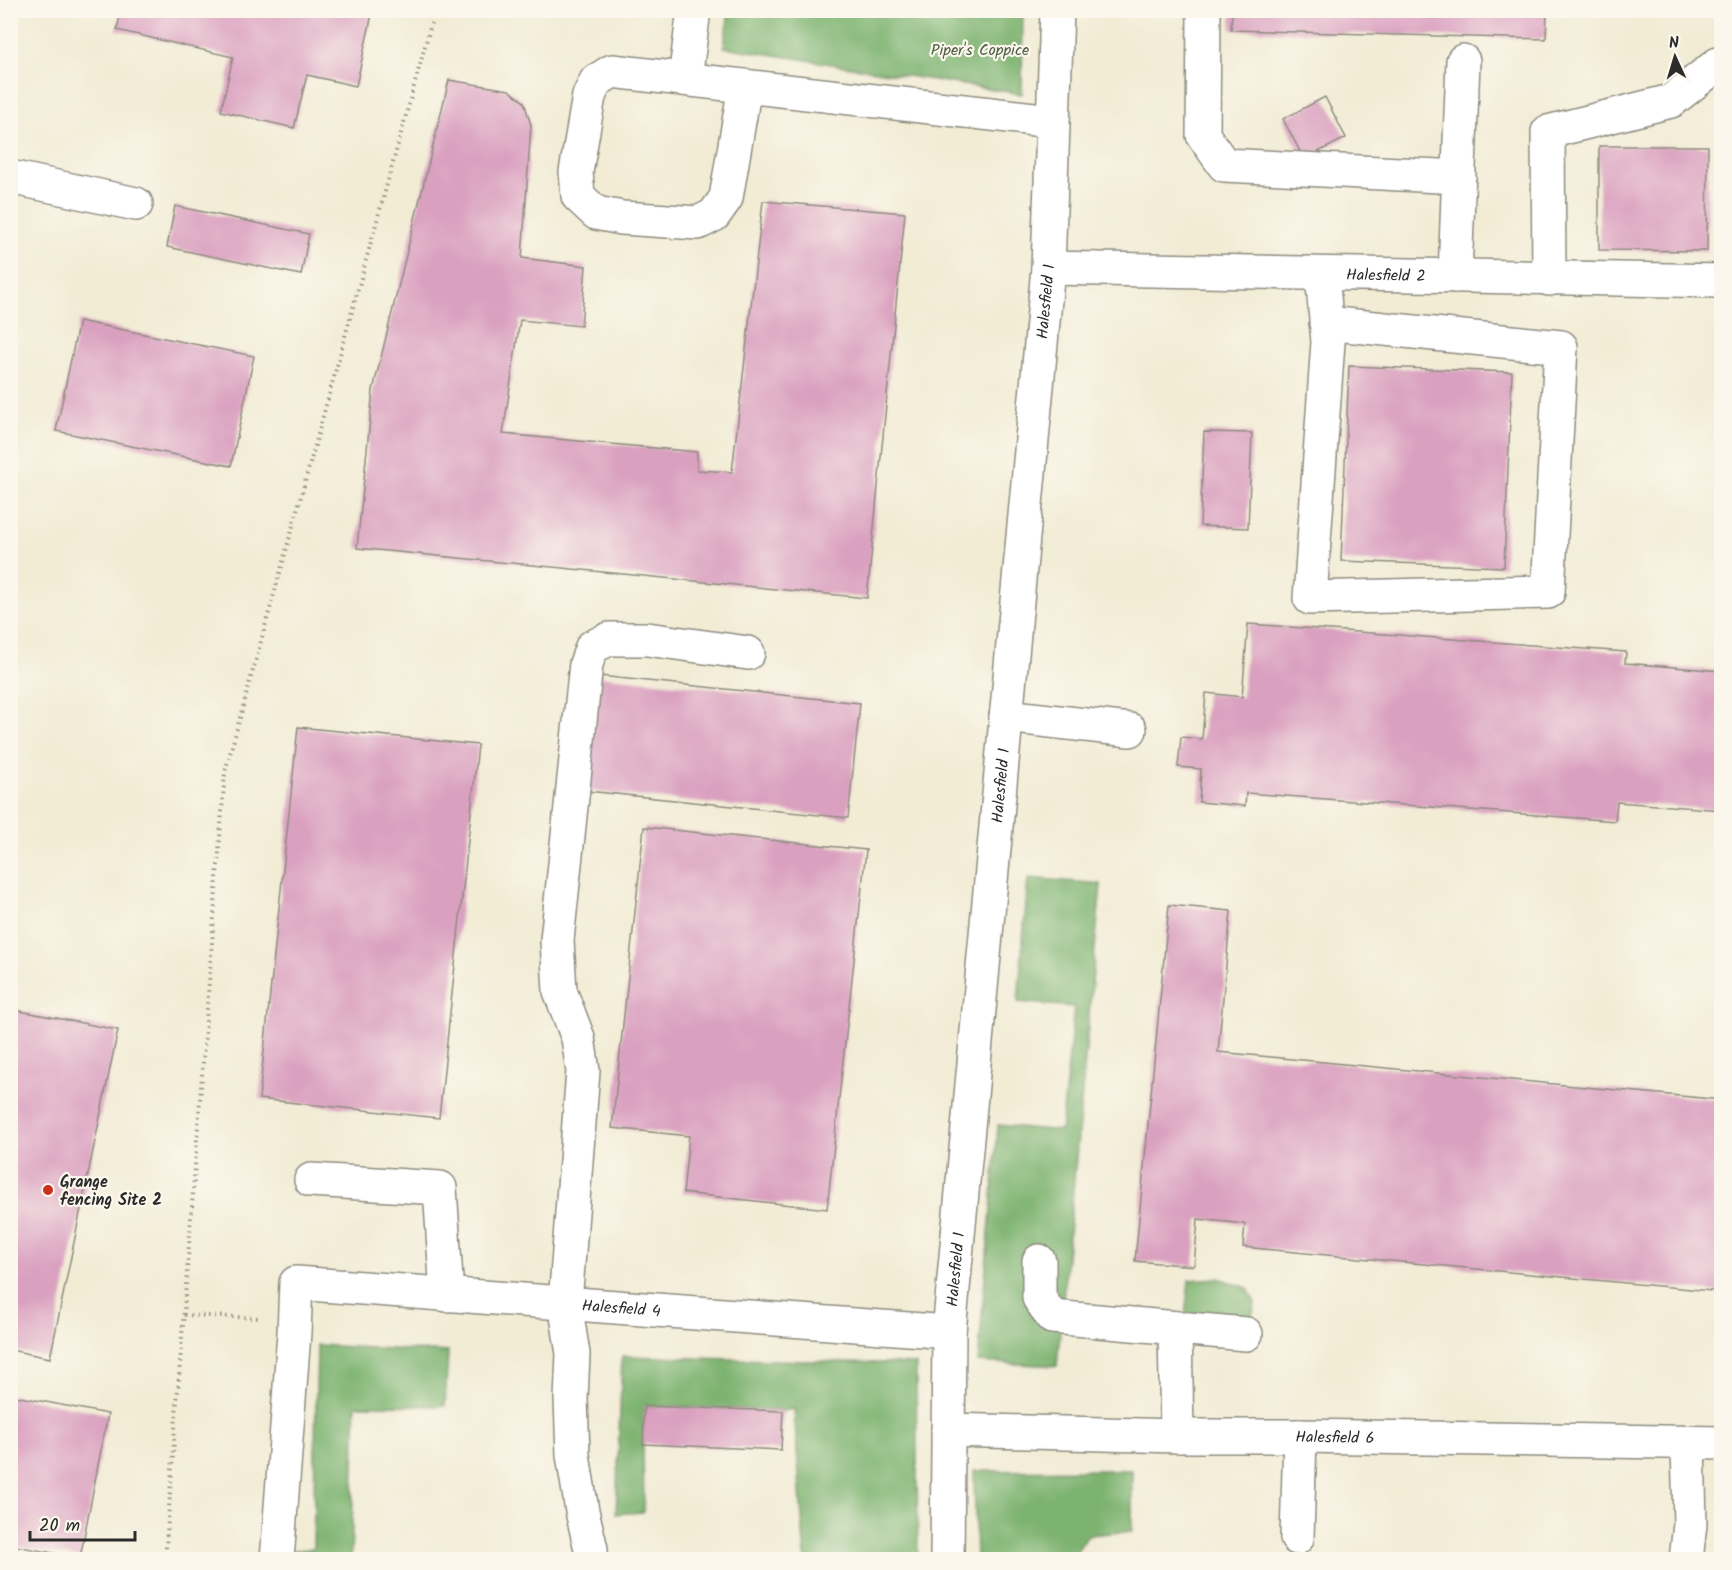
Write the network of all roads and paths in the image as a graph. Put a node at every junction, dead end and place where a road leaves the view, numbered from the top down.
1 (435, 10) edge
2 (694, 10) edge
3 (1057, 10) edge
4 (1204, 10) edge
5 (1463, 61) dead end
6 (1722, 64) edge
7 (685, 79) junction
8 (745, 86) junction
9 (1052, 121) junction
10 (10, 177) edge
11 (1459, 177) junction
12 (136, 204) dead end
13 (1048, 268) junction
14 (1322, 274) junction
15 (1455, 276) junction
16 (1549, 279) junction
17 (1722, 281) edge
18 (1326, 323) junction
19 (748, 653) dead end
20 (1006, 716) junction
21 (1130, 730) dead end
22 (311, 1180) dead end
23 (1039, 1262) dead end
24 (296, 1283) junction
25 (447, 1295) junction
26 (565, 1303) junction
27 (184, 1315) junction
28 (1175, 1328) junction
29 (949, 1332) junction
30 (1246, 1334) dead end
31 (948, 1430) junction
32 (1177, 1436) junction
33 (1300, 1436) junction
34 (1688, 1442) junction
35 (1722, 1443) edge
36 (1297, 1538) dead end
37 (165, 1560) edge
38 (277, 1560) edge
39 (591, 1560) edge
40 (947, 1560) edge
41 (1686, 1560) edge

1 - 27 path
2 - 7 street
3 - 9 street, Halesfield 1
4 - 11 street
5 - 11 street
6 - 16 street
7 - 8 street
7 - 8 street
8 - 9 street
9 - 13 street, Halesfield 1
10 - 12 street
11 - 15 street
13 - 14 street, Halesfield 2
13 - 20 street, Halesfield 1
14 - 15 street, Halesfield 2
14 - 18 street
15 - 16 street, Halesfield 2
16 - 17 street, Halesfield 2
18 - 18 street
19 - 26 street
20 - 21 street
20 - 29 street, Halesfield 1
22 - 25 street
23 - 28 street
24 - 25 street, Halesfield 4
24 - 27 path
24 - 38 street
25 - 26 street, Halesfield 4
26 - 29 street, Halesfield 4
26 - 39 street
27 - 37 path
28 - 30 street
28 - 32 street
29 - 31 street, Halesfield 1
31 - 32 street, Halesfield 6
31 - 40 street, Halesfield 1
32 - 33 street, Halesfield 6
33 - 34 street, Halesfield 6
33 - 36 street
34 - 35 street, Halesfield 6
34 - 41 street

